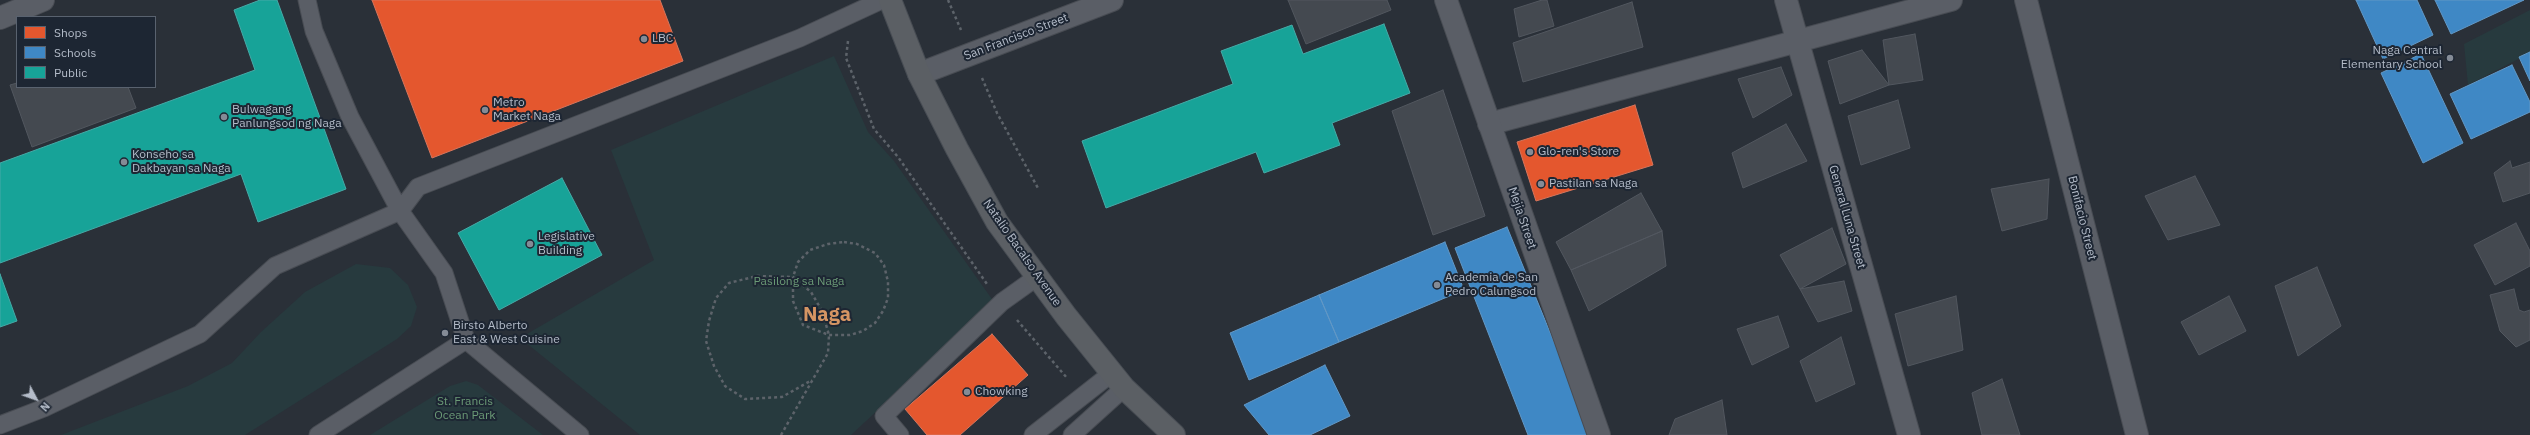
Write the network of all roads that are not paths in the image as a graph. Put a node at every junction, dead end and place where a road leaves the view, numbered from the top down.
1 (43, 0) edge
2 (307, 0) edge
3 (882, 0) edge
4 (890, 0) edge
5 (1112, 0) edge
6 (1446, 0) edge
7 (1786, 0) edge
8 (1951, 0) edge
9 (2026, 0) edge
10 (0, 18) edge
11 (1798, 41) junction
12 (919, 74) junction
13 (1489, 124) junction
14 (400, 211) junction
15 (1037, 276) junction
16 (466, 340) junction
17 (1118, 380) junction
18 (0, 425) edge
19 (318, 435) edge
20 (580, 435) edge
21 (900, 435) edge
22 (1033, 435) edge
23 (1072, 435) edge
24 (1174, 435) edge
25 (1598, 435) edge
26 (1909, 435) edge
27 (2137, 435) edge

1 - 10 street
2 - 14 lane
3 - 14 lane
4 - 12 highway, Natalio Bacalso Avenue
5 - 12 street, San Francisco Street
6 - 13 street, Mejia Street
7 - 11 street, General Luna Street
8 - 11 street
9 - 27 street, Bonifacio Street
11 - 13 street
11 - 26 street, General Luna Street
12 - 15 highway, Natalio Bacalso Avenue
13 - 25 street, Mejia Street
14 - 16 lane
14 - 18 lane
15 - 17 highway, Natalio Bacalso Avenue
15 - 21 lane
16 - 19 lane
16 - 20 lane
17 - 22 lane
17 - 23 lane
17 - 24 highway, Natalio Bacalso Avenue

